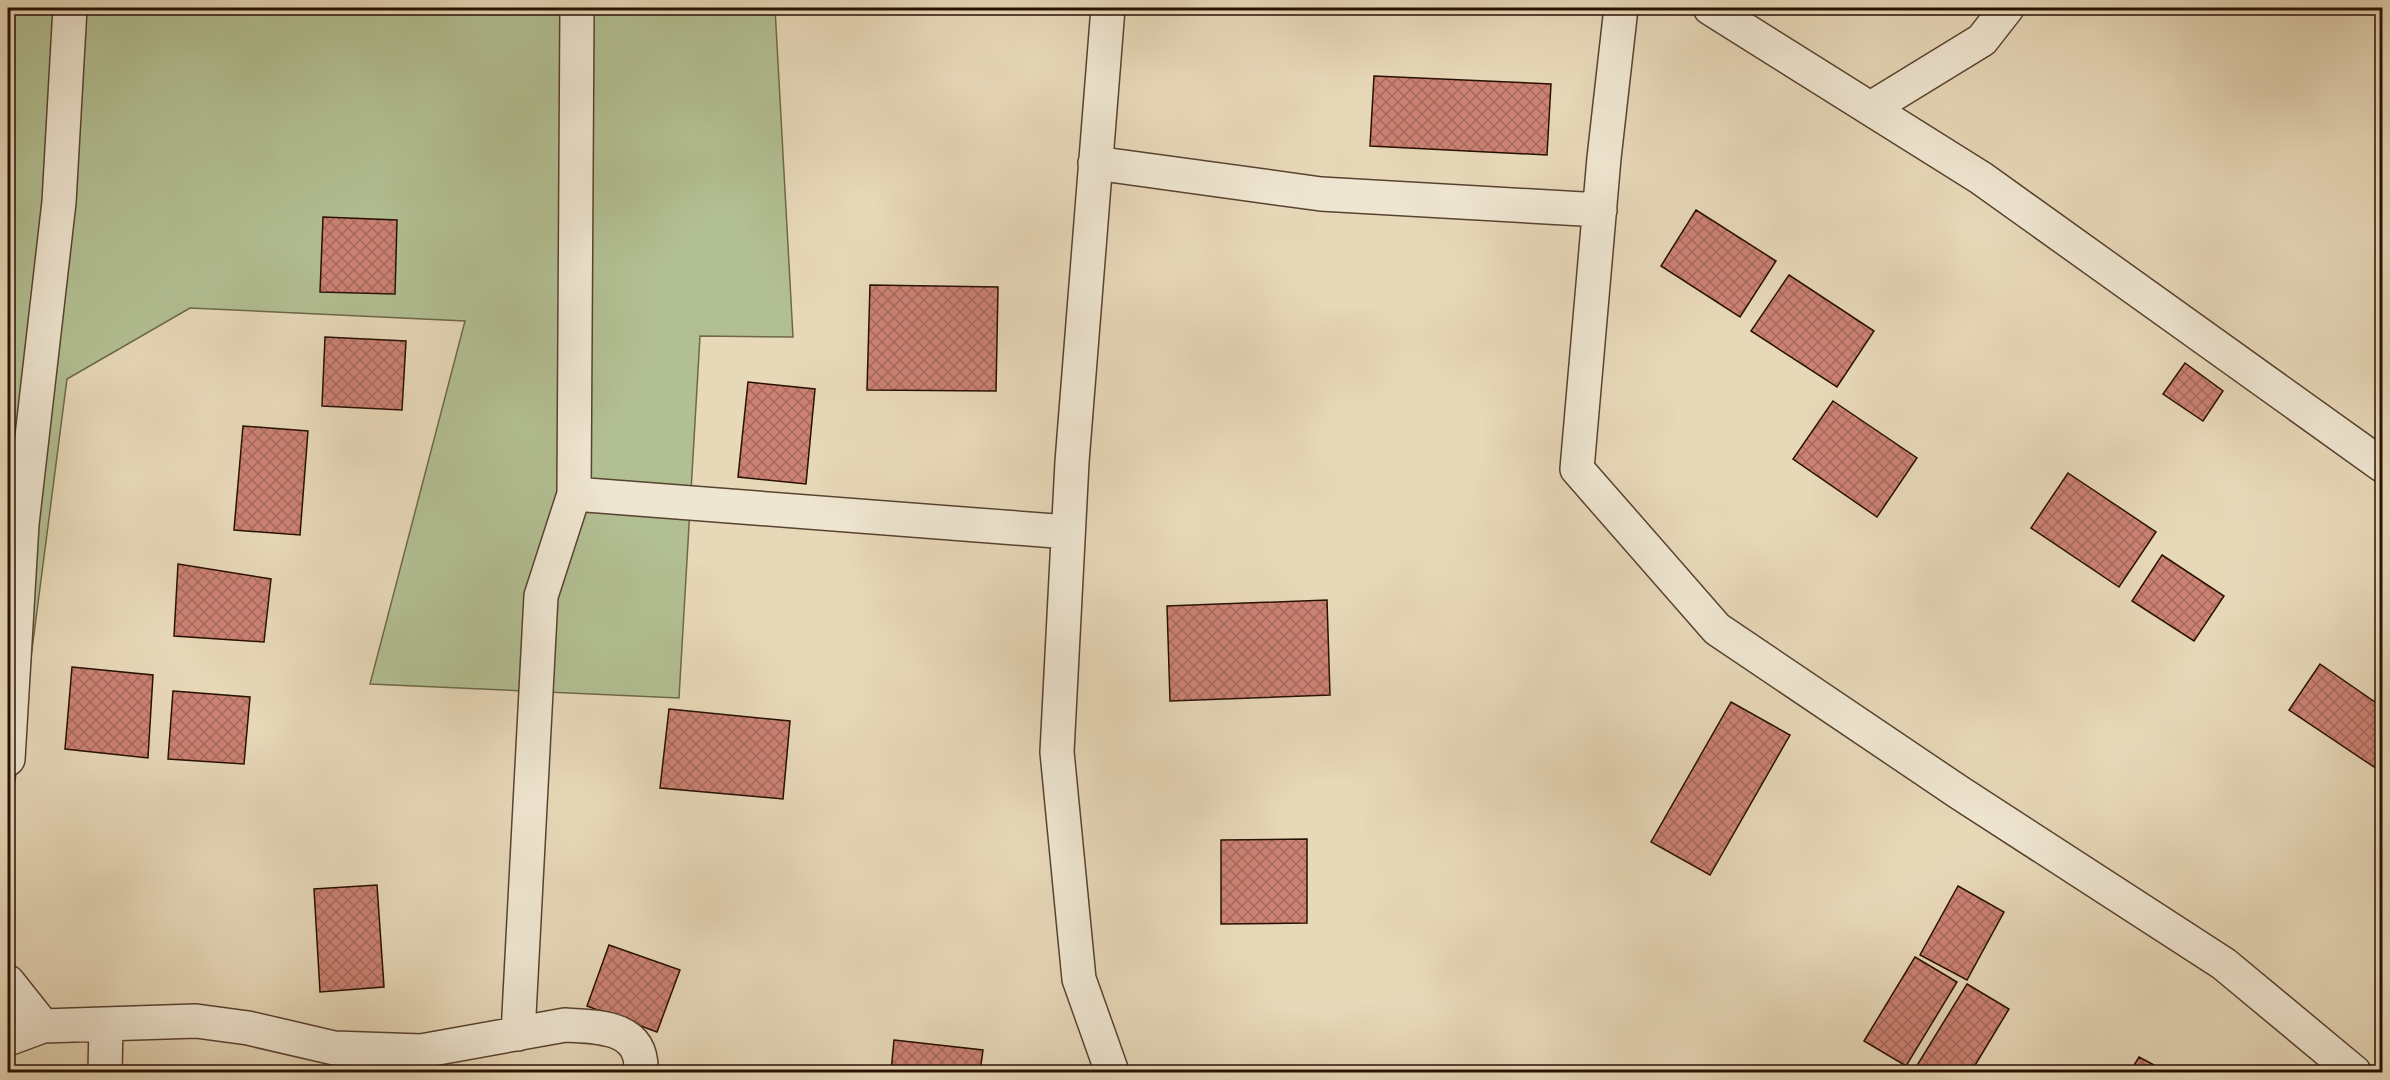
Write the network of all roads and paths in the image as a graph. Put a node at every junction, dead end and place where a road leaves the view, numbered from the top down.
1 (70, 8) edge
2 (577, 8) edge
3 (1108, 8) edge
4 (1621, 8) edge
5 (1710, 8) edge
6 (2007, 8) edge
7 (1870, 108) junction
8 (1095, 162) junction
9 (1600, 210) junction
10 (2382, 465) edge
11 (574, 494) junction
12 (1068, 532) junction
13 (8, 759) edge
14 (8, 982) edge
15 (106, 1024) junction
16 (43, 1026) junction
17 (518, 1034) junction
18 (8, 1039) edge
19 (105, 1072) edge
20 (641, 1072) edge
21 (1112, 1072) edge
22 (2354, 1072) edge

1 - 13 street
2 - 11 street
3 - 8 street
4 - 9 street
5 - 7 street
6 - 7 street
7 - 10 street
8 - 9 street
8 - 12 street
9 - 22 street
11 - 12 street
11 - 17 street
12 - 21 street
14 - 16 street
15 - 16 street
15 - 17 street
15 - 19 street
16 - 18 street
17 - 20 street

